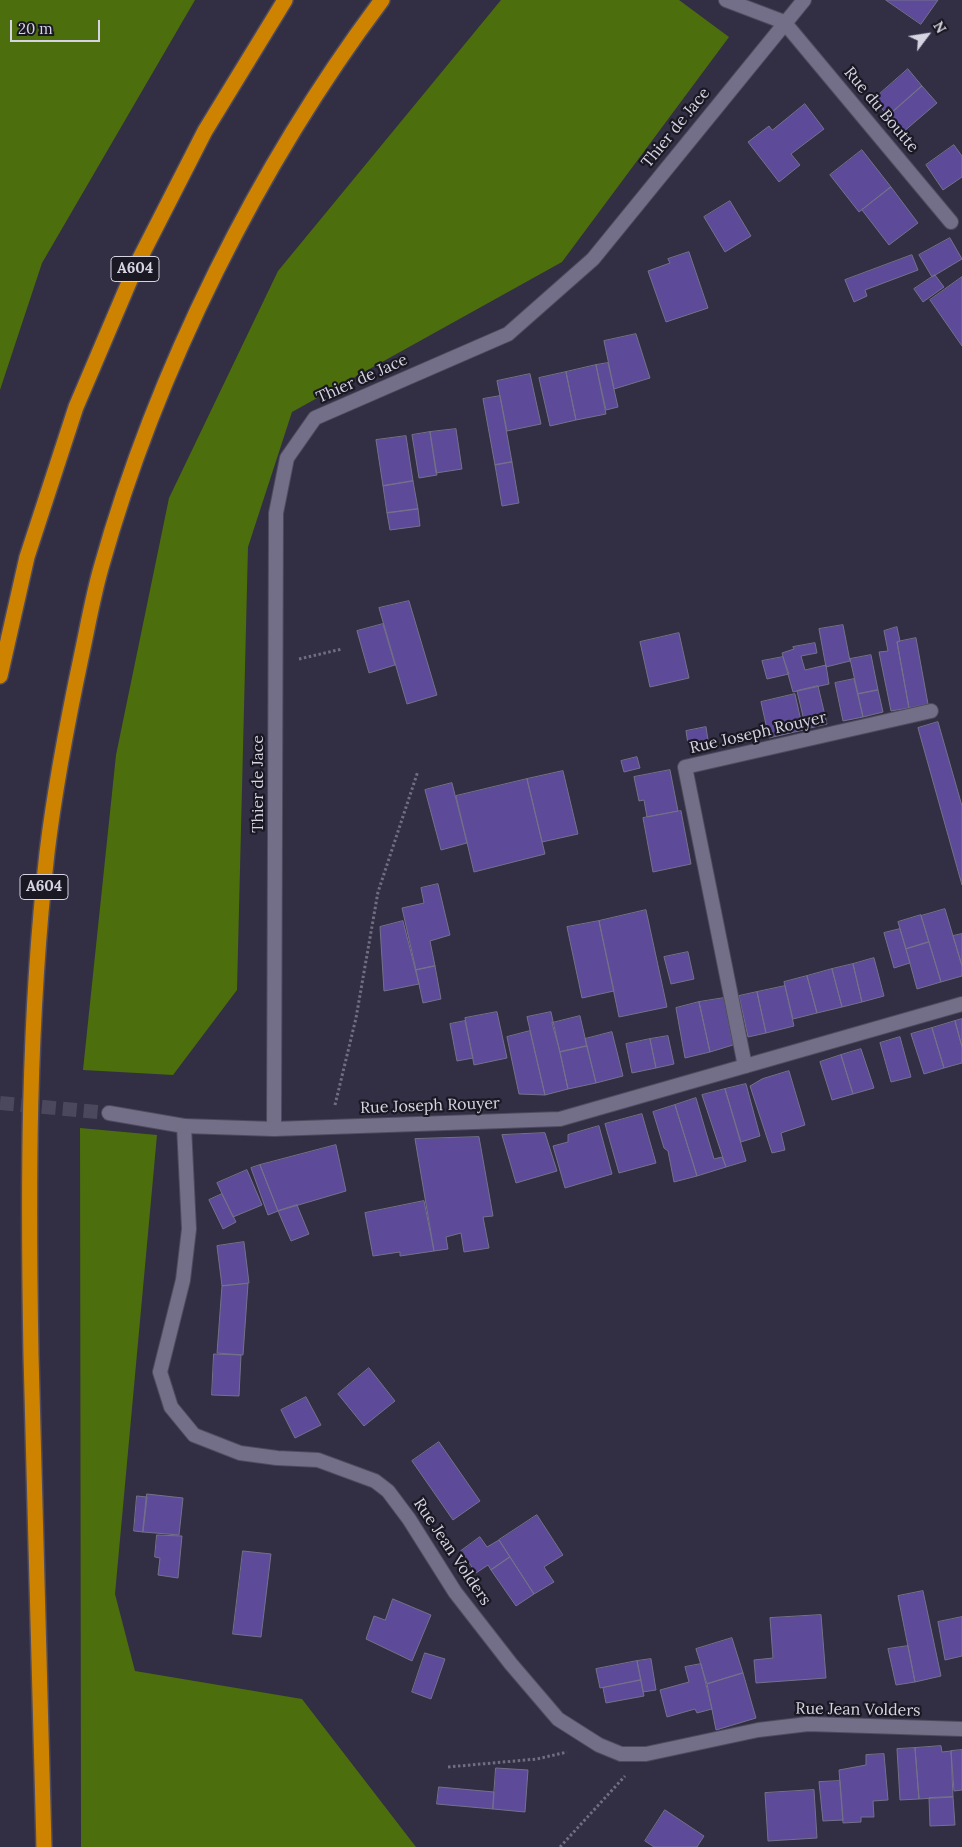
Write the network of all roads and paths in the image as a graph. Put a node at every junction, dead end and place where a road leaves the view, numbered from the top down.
1 (285, 0) edge
2 (382, 0) edge
3 (726, 0) edge
4 (804, 0) edge
5 (784, 22) junction
6 (951, 222) dead end
7 (342, 649) dead end
8 (276, 664) junction
9 (0, 676) edge
10 (931, 711) dead end
11 (418, 771) dead end
12 (962, 1004) edge
13 (745, 1066) junction
14 (109, 1113) tunnel mouth
15 (184, 1126) junction
16 (330, 1127) junction
17 (274, 1129) junction
18 (962, 1729) edge
19 (599, 1745) junction
20 (646, 1754) junction
21 (448, 1767) dead end
22 (44, 1847) edge
23 (560, 1847) edge

1 - 9 highway, A604
2 - 22 highway, A604
3 - 5 street
4 - 5 street, Thier de Jace
5 - 6 street, Rue du Boutte
5 - 8 street, Thier de Jace
7 - 8 path
8 - 17 street, Thier de Jace
10 - 13 street, Rue Joseph Rouyer
11 - 16 path
12 - 13 street, Rue Joseph Rouyer
13 - 16 street, Rue Joseph Rouyer
14 - 15 street, Rue Joseph Rouyer
15 - 17 street, Rue Joseph Rouyer
15 - 19 street, Rue Jean Volders
16 - 17 street, Rue Joseph Rouyer
18 - 20 street, Rue Jean Volders
19 - 20 street, Rue Jean Volders
19 - 21 path
20 - 23 path

